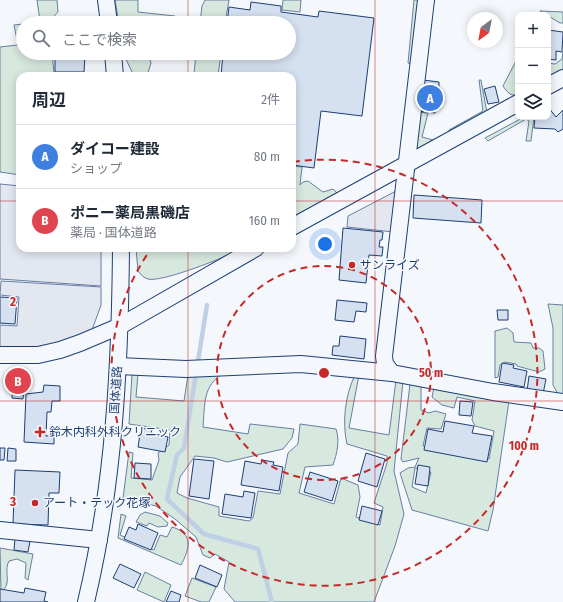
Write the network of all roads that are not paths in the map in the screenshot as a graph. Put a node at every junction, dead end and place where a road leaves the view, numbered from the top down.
1 (106, 0) edge
2 (426, 0) edge
3 (108, 16) edge
4 (114, 60) edge
5 (115, 72) edge
6 (563, 78) edge
7 (551, 84) edge
8 (515, 105) edge
9 (406, 164) junction
10 (296, 225) edge
11 (120, 252) edge
12 (249, 252) edge
13 (120, 326) junction
14 (0, 355) edge
15 (118, 366) junction
16 (392, 373) junction
17 (563, 402) edge
18 (0, 530) edge
19 (99, 540) junction
20 (86, 602) edge

1 - 3 street
2 - 9 street
4 - 5 street
6 - 7 street
8 - 9 street
9 - 10 street
9 - 16 street
11 - 13 street, 国体道路
12 - 13 street
13 - 14 street
13 - 15 street, 国体道路
15 - 16 street
15 - 19 street, 国体道路
16 - 17 street
18 - 19 street
19 - 20 street, 国体道路

